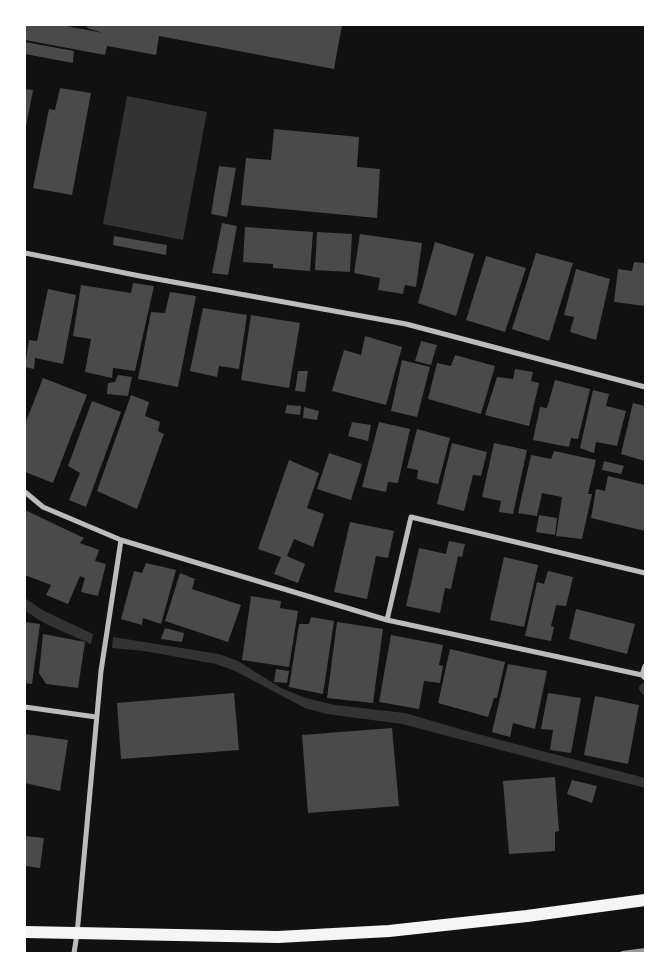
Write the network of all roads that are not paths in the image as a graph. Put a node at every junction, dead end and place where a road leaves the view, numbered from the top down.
1 (25, 253) edge
2 (645, 387) edge
3 (25, 492) edge
4 (121, 540) junction
5 (645, 573) edge
6 (388, 620) junction
7 (645, 666) edge
8 (644, 677) edge
9 (25, 707) edge
10 (96, 717) junction
11 (645, 900) edge
12 (25, 932) edge
13 (77, 934) junction
14 (74, 953) edge

1 - 2 street
3 - 4 street
4 - 6 street
4 - 10 street
5 - 6 street
6 - 8 street
7 - 8 street
9 - 10 street
10 - 13 street
11 - 13 main road
12 - 13 main road
13 - 14 street

